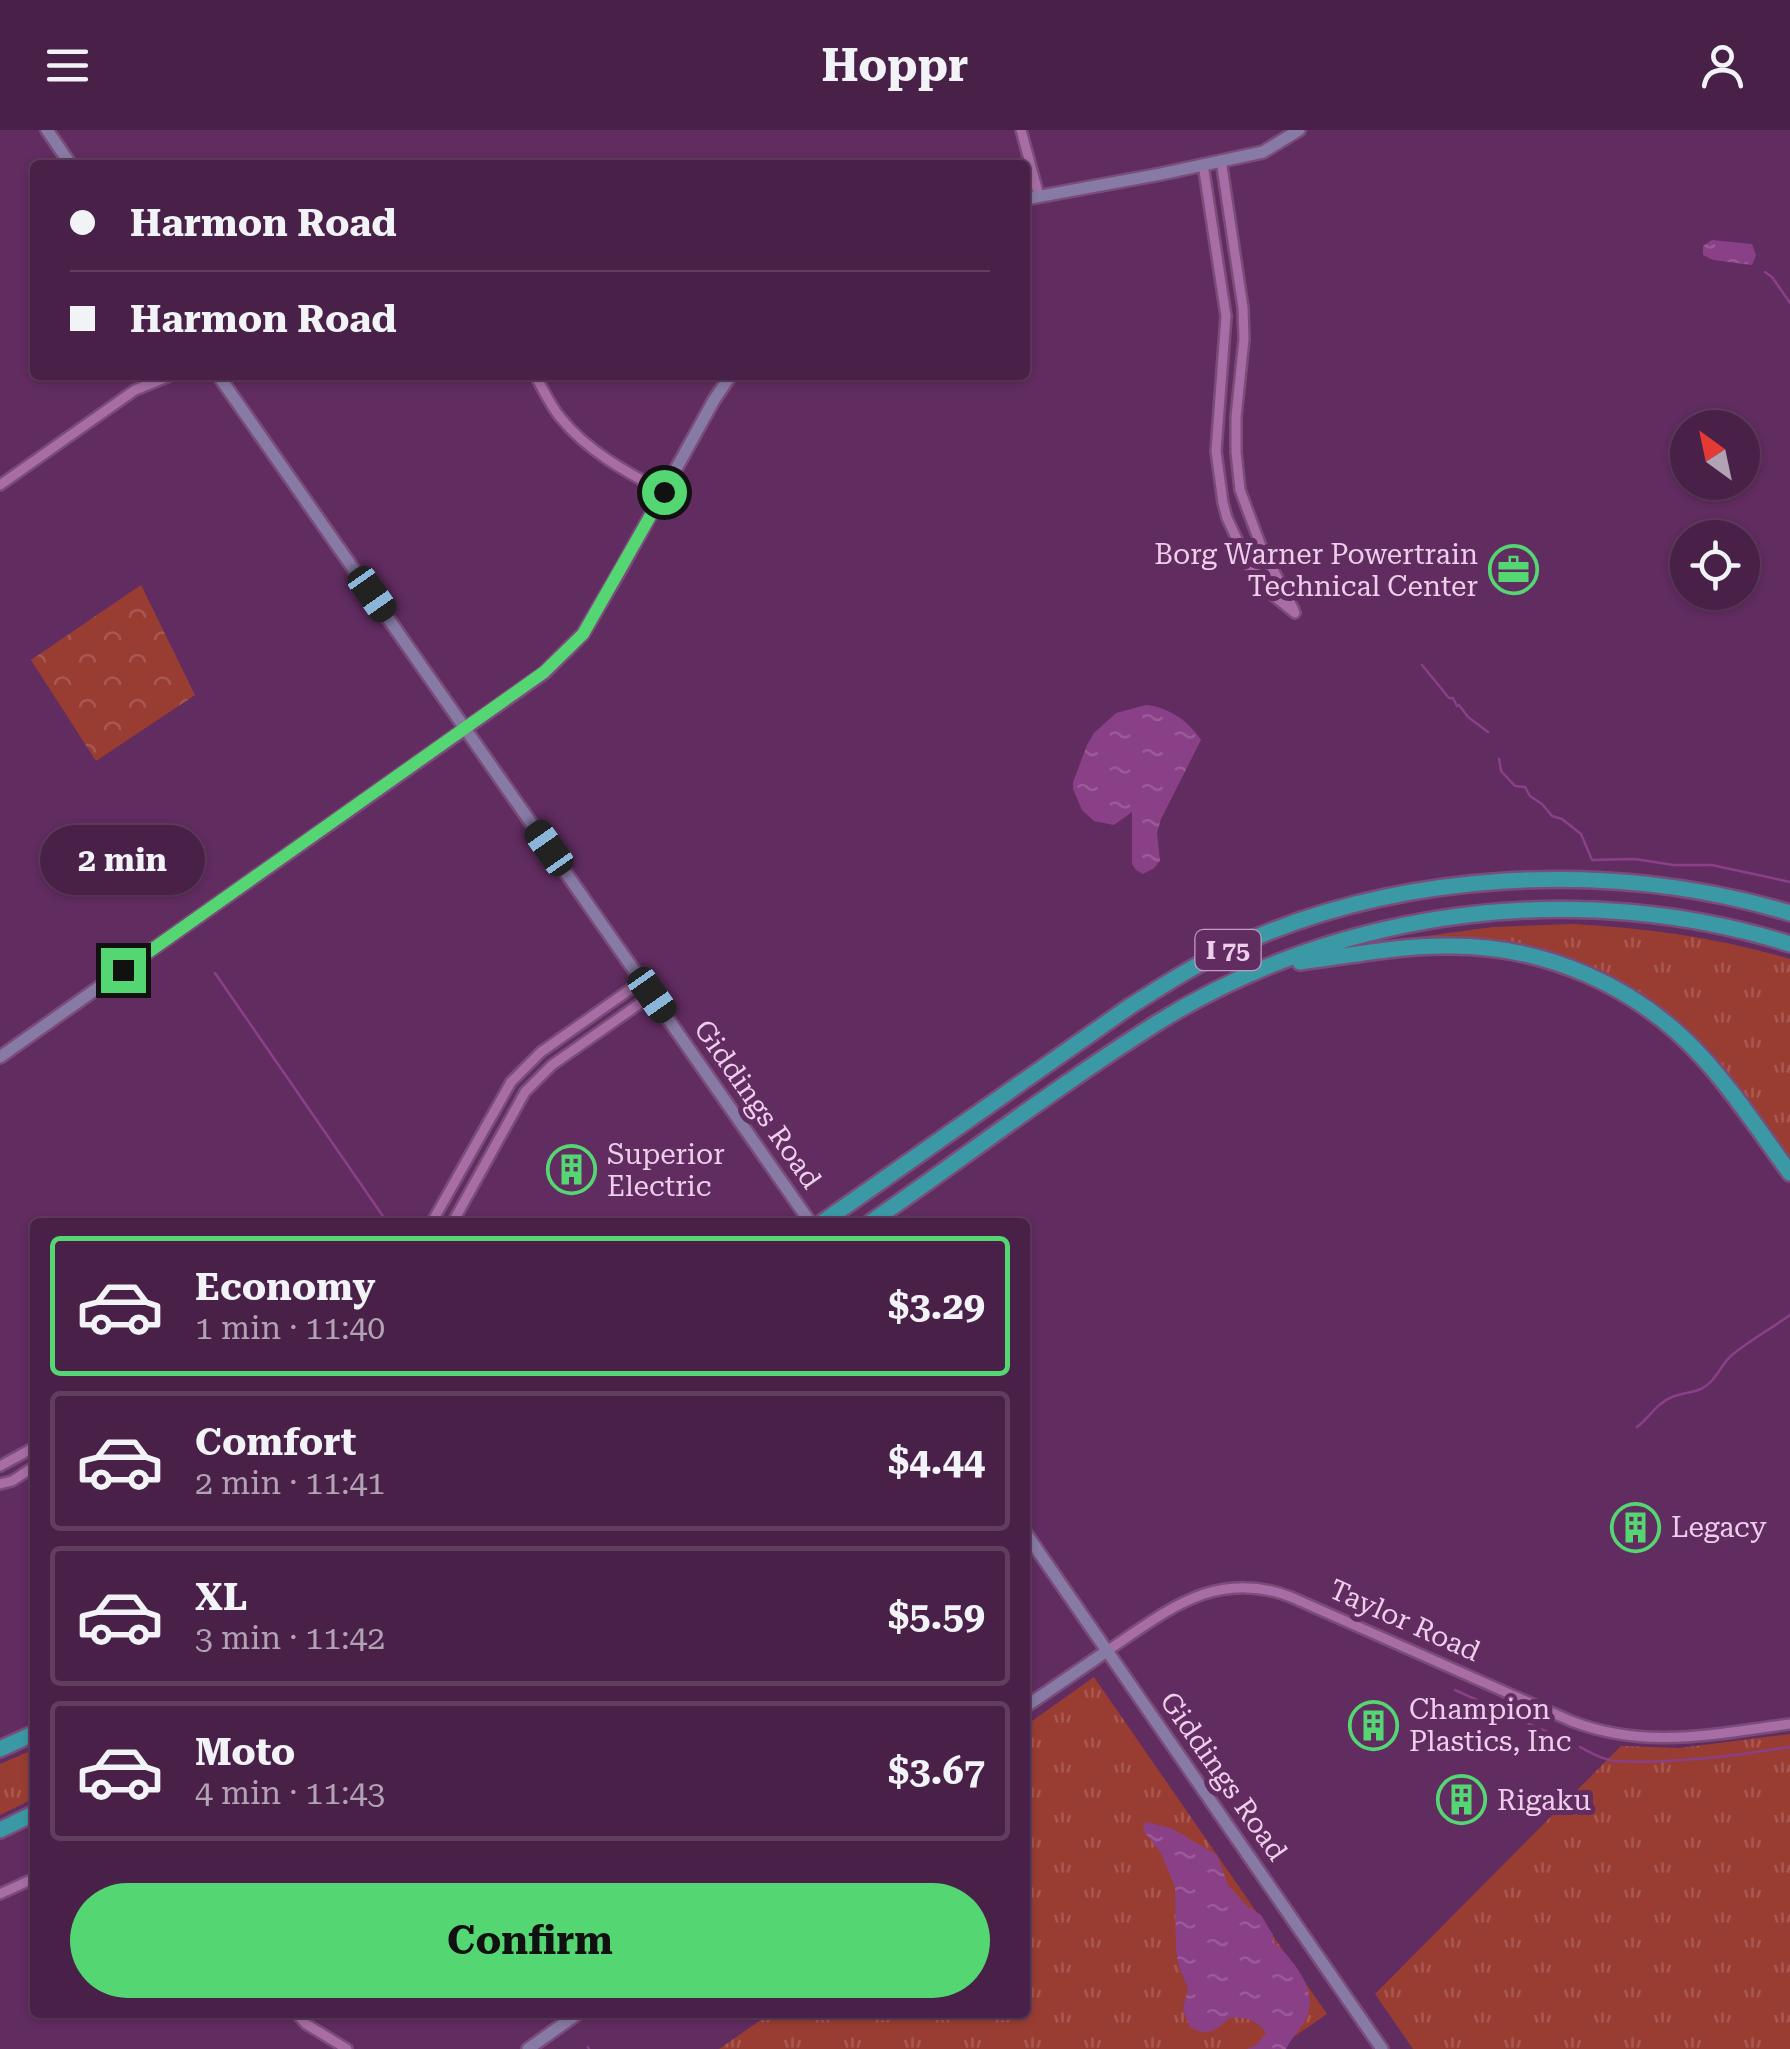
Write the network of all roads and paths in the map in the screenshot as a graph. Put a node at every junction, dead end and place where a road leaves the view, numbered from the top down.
1 (47, 130) edge
2 (1021, 130) edge
3 (1299, 130) edge
4 (68, 160) edge
5 (1029, 160) edge
6 (1221, 160) junction
7 (1030, 163) edge
8 (1203, 164) junction
9 (1039, 196) junction
10 (1030, 198) edge
11 (144, 380) edge
12 (160, 380) edge
13 (222, 380) edge
14 (538, 380) edge
15 (728, 380) edge
16 (135, 390) junction
17 (0, 485) edge
18 (664, 492) junction
19 (466, 728) junction
20 (1790, 913) edge
21 (1790, 944) edge
22 (1276, 964) junction
23 (642, 981) junction
24 (652, 995) junction
25 (0, 1057) edge
26 (1790, 1174) edge
27 (434, 1218) edge
28 (455, 1218) edge
29 (807, 1218) edge
30 (829, 1218) edge
31 (877, 1218) edge
32 (30, 1450) edge
33 (0, 1466) edge
34 (30, 1469) edge
35 (0, 1484) edge
36 (1030, 1539) edge
37 (1108, 1651) junction
38 (1030, 1704) edge
39 (1790, 1724) edge
40 (30, 1736) edge
41 (0, 1749) edge
42 (30, 1815) edge
43 (0, 1830) edge
44 (30, 1880) edge
45 (0, 1894) edge
46 (300, 2018) edge
47 (572, 2018) edge
48 (347, 2049) edge
49 (528, 2049) edge
50 (1382, 2049) edge

1 - 4 street
2 - 5 street
3 - 6 street
6 - 8 street
6 - 8 street
7 - 9 street
8 - 9 street
9 - 10 street
11 - 16 street
12 - 16 street
13 - 19 street, Giddings Road
14 - 18 street
15 - 18 street
16 - 17 street
18 - 19 street
19 - 23 street, Giddings Road
19 - 25 street
20 - 30 highway, I 75
21 - 22 highway, I 75
22 - 26 highway
22 - 31 highway, I 75
23 - 24 street, Giddings Road
23 - 27 street
24 - 28 street
24 - 29 street, Giddings Road
32 - 33 street
34 - 35 street
36 - 37 street, Giddings Road
37 - 38 street, Taylor Road
37 - 39 street, Taylor Road
37 - 50 street, Giddings Road
40 - 41 highway
42 - 43 highway
44 - 45 street
46 - 48 street
47 - 49 street

